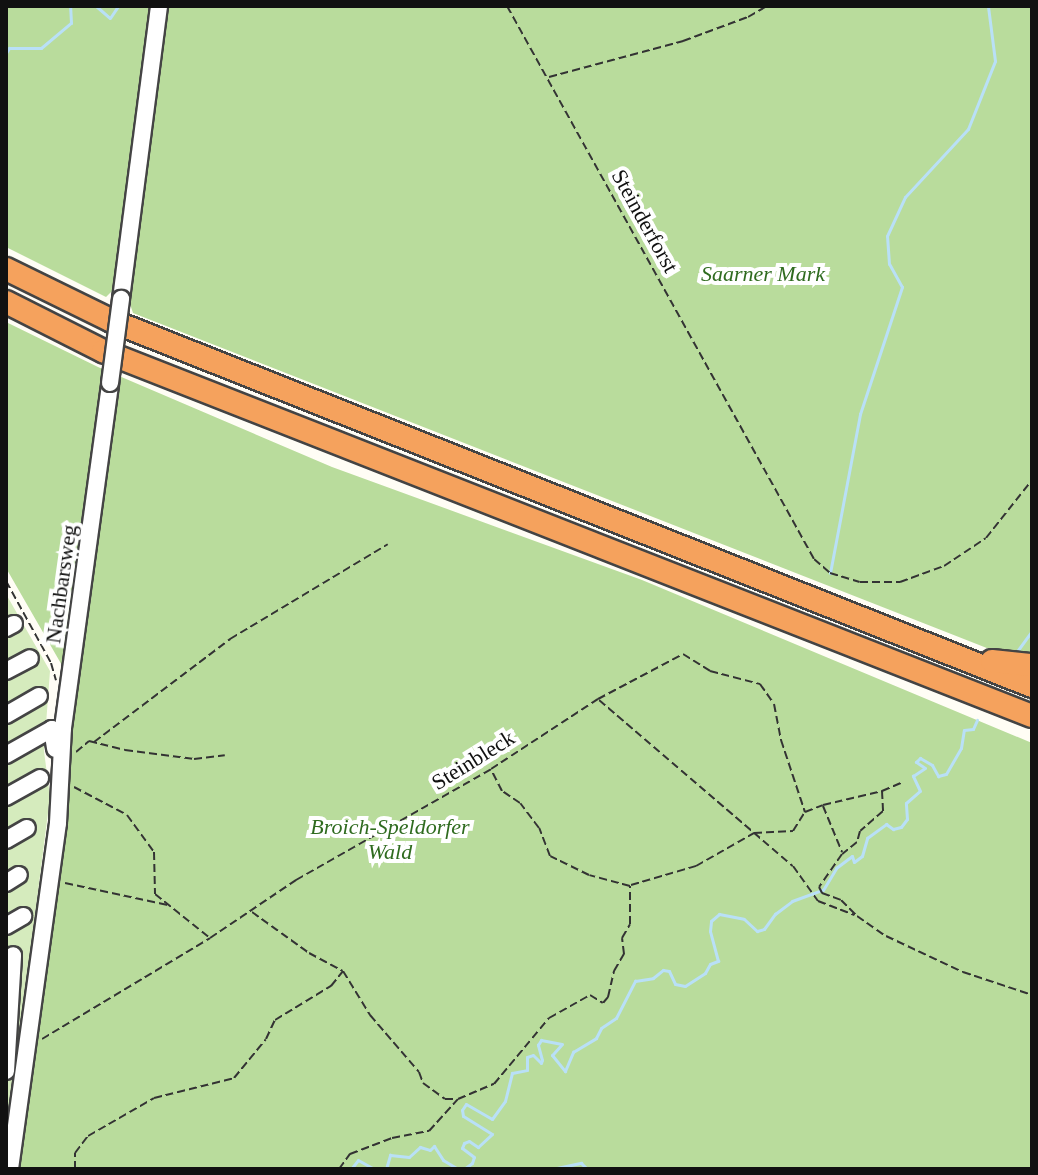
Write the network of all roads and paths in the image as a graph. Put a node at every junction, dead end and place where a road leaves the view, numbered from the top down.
1 (159, 6) edge
2 (507, 6) edge
3 (767, 6) edge
4 (548, 78) junction
5 (6, 269) edge
6 (6, 302) edge
7 (1032, 480) edge
8 (388, 544) dead end
9 (30, 658) dead end
10 (6, 671) edge
11 (1031, 676) edge
12 (39, 696) dead end
13 (598, 699) junction
14 (6, 715) edge
15 (1032, 716) edge
16 (94, 742) junction
17 (6, 755) edge
18 (225, 755) dead end
19 (491, 769) junction
20 (60, 774) junction
21 (40, 778) dead end
22 (901, 783) dead end
23 (882, 791) junction
24 (6, 797) edge
25 (823, 805) junction
26 (805, 812) junction
27 (27, 828) dead end
28 (754, 833) junction
29 (6, 840) edge
30 (842, 854) junction
31 (49, 879) junction
32 (630, 886) junction
33 (173, 906) junction
34 (251, 911) junction
35 (23, 916) dead end
36 (857, 916) junction
37 (6, 926) edge
38 (210, 938) junction
39 (10, 952) edge
40 (39, 953) junction
41 (343, 971) junction
42 (1032, 995) edge
43 (9, 1017) edge
44 (27, 1047) junction
45 (6, 1071) edge
46 (458, 1099) junction
47 (10, 1169) edge
48 (75, 1169) edge
49 (339, 1169) edge

1 - 20 lane, Nachbarsweg, bridge
2 - 4 path, Steinderforst
3 - 4 path
4 - 7 path, Steinderforst
5 - 11 highway
6 - 15 highway
8 - 16 path
9 - 10 lane
12 - 14 lane
13 - 19 path, Steinbleck
13 - 26 path, Steinbleck
13 - 28 path
16 - 18 path
16 - 20 path
17 - 20 lane
19 - 32 path
19 - 34 path, Steinbleck
20 - 31 lane, Nachbarsweg
20 - 33 path
21 - 24 lane
22 - 23 path
23 - 25 path
23 - 30 path
25 - 26 path
25 - 30 path
26 - 28 path
27 - 29 lane
28 - 32 path
28 - 36 path
30 - 36 path
31 - 33 path
31 - 40 lane, Nachbarsweg
32 - 46 path
33 - 38 path
34 - 38 path, Steinbleck
34 - 41 path
35 - 37 lane
36 - 42 path
38 - 44 path, Steinbleck
39 - 40 lane
39 - 43 lane
40 - 44 lane, Nachbarsweg
41 - 46 path
41 - 48 path
43 - 45 lane
44 - 47 lane, Nachbarsweg
46 - 49 path

